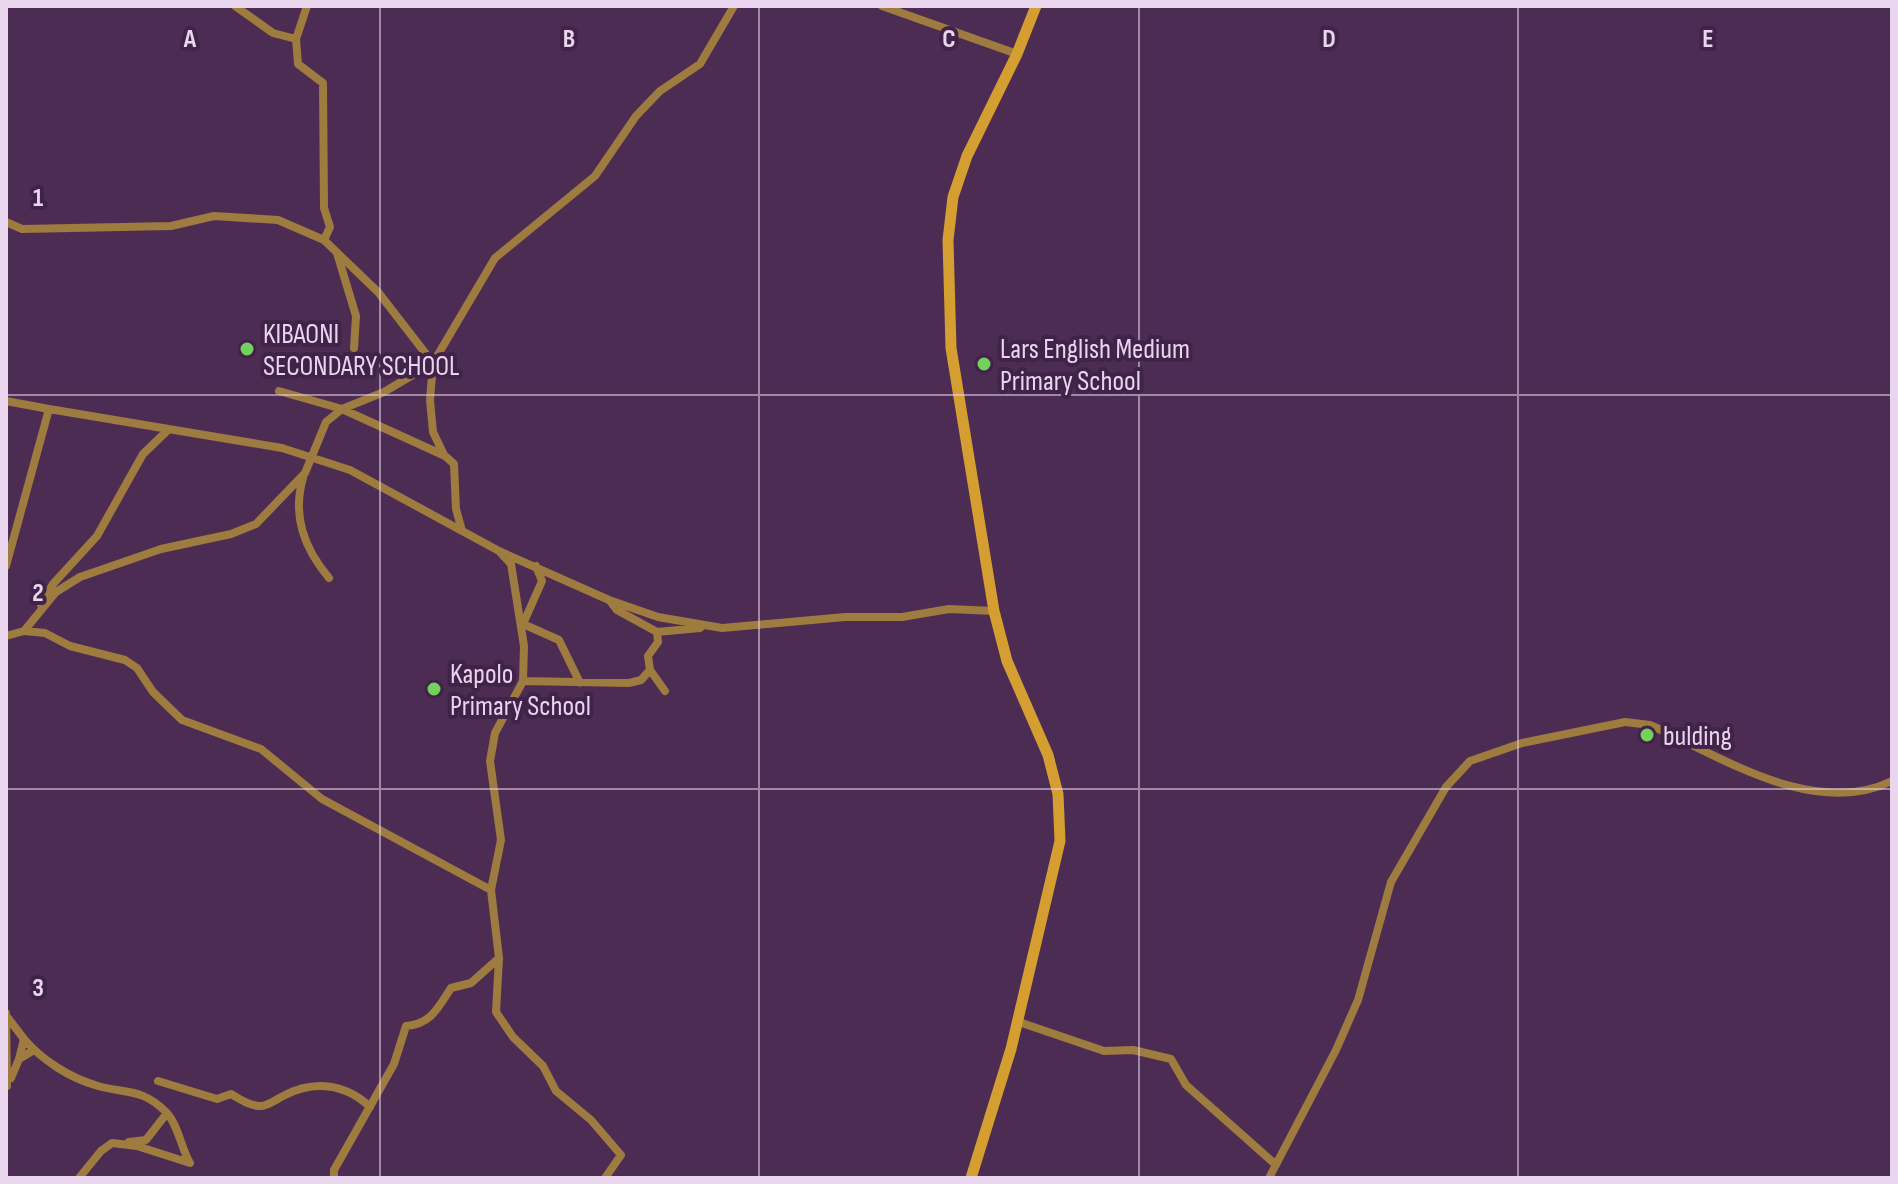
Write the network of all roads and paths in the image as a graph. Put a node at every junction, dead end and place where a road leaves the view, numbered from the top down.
1 (235, 6) edge
2 (307, 6) edge
3 (734, 6) edge
4 (882, 6) edge
5 (1036, 6) edge
6 (296, 39) junction
7 (1017, 54) junction
8 (6, 222) edge
9 (324, 240) junction
10 (337, 253) junction
11 (354, 348) dead end
12 (433, 363) junction
13 (279, 391) dead end
14 (6, 401) edge
15 (49, 409) junction
16 (342, 409) junction
17 (168, 430) junction
18 (444, 455) junction
19 (313, 459) junction
20 (305, 473) junction
21 (461, 527) junction
22 (499, 551) junction
23 (6, 566) edge
24 (536, 566) junction
25 (557, 575) junction
26 (329, 578) dead end
27 (539, 589) junction
28 (609, 600) junction
29 (994, 611) junction
30 (37, 613) junction
31 (523, 624) junction
32 (722, 628) junction
33 (24, 631) junction
34 (657, 632) junction
35 (6, 636) edge
36 (650, 670) junction
37 (523, 681) junction
38 (580, 683) junction
39 (665, 691) dead end
40 (1892, 781) edge
41 (491, 890) junction
42 (499, 958) junction
43 (7, 1015) edge
44 (1016, 1021) junction
45 (24, 1039) junction
46 (34, 1050) junction
47 (19, 1059) junction
48 (158, 1081) dead end
49 (7, 1088) edge
50 (370, 1107) junction
51 (167, 1113) junction
52 (124, 1143) junction
53 (1276, 1165) junction
54 (79, 1178) edge
55 (334, 1178) edge
56 (605, 1178) edge
57 (971, 1178) edge
58 (1269, 1178) edge

1 - 6 street
2 - 6 street
3 - 12 street
4 - 7 street
5 - 7 main road
6 - 9 street
7 - 29 main road
8 - 9 street
9 - 10 street
10 - 11 street
10 - 12 street
12 - 16 street
12 - 18 street
13 - 16 street
14 - 15 street
15 - 17 street
15 - 23 street
16 - 18 street
16 - 19 street
17 - 19 street
17 - 30 street
18 - 21 street
19 - 20 street
19 - 21 street
20 - 26 street
20 - 30 street
21 - 22 street
22 - 24 street
22 - 31 street
24 - 25 street
24 - 27 street
25 - 27 street
25 - 28 street
27 - 31 street
28 - 32 street
28 - 34 street
29 - 32 street
29 - 44 main road
30 - 33 street
31 - 37 street
31 - 38 street
32 - 34 street
33 - 35 street
33 - 41 street
34 - 36 street
36 - 38 street
36 - 39 street
37 - 38 street
37 - 41 street
40 - 53 street
41 - 42 street
42 - 50 street
42 - 56 street
43 - 45 street
43 - 49 street
44 - 53 street
44 - 57 main road
45 - 46 street
45 - 47 street
46 - 47 street
46 - 51 street
47 - 49 street
48 - 50 street
50 - 55 street
51 - 52 street
51 - 52 street
52 - 54 street
53 - 58 street

